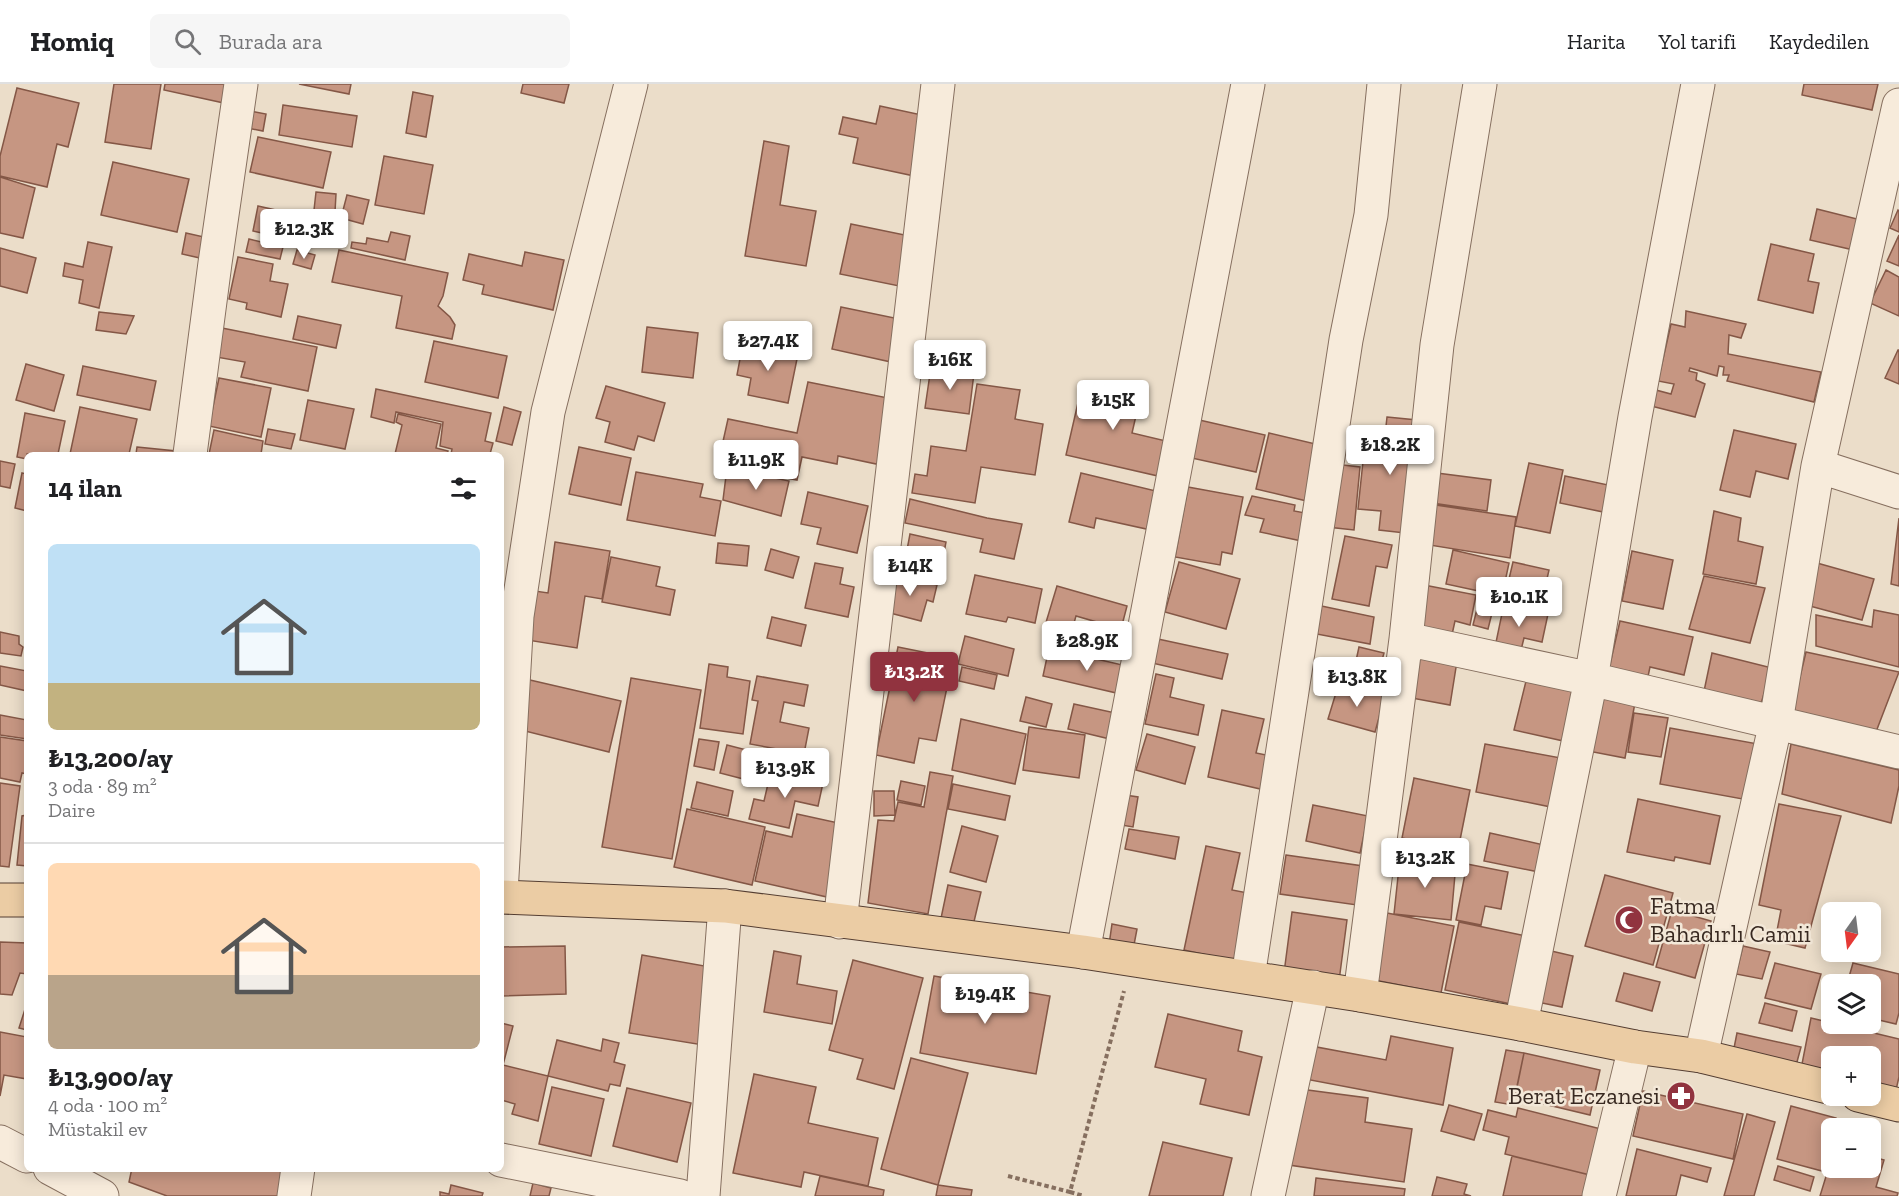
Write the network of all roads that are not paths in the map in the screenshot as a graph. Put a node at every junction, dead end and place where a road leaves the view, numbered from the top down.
1 (241, 84) edge
2 (631, 84) edge
3 (939, 84) edge
4 (1248, 84) edge
5 (1384, 84) edge
6 (1479, 84) edge
7 (1698, 84) edge
8 (1899, 105) edge
9 (190, 452) edge
10 (1818, 466) junction
11 (1899, 492) edge
12 (1406, 639) junction
13 (1591, 679) junction
14 (1776, 722) junction
15 (1899, 752) edge
16 (504, 843) edge
17 (504, 895) edge
18 (0, 900) edge
19 (24, 900) edge
20 (725, 906) junction
21 (840, 922) junction
22 (1083, 952) junction
23 (1248, 977) junction
24 (1313, 987) junction
25 (1360, 994) junction
26 (1521, 1024) junction
27 (1635, 1047) junction
28 (1701, 1056) junction
29 (1821, 1085) edge
30 (1881, 1101) edge
31 (1899, 1106) edge
32 (0, 1142) edge
33 (24, 1154) edge
34 (504, 1161) edge
35 (57, 1172) edge
36 (297, 1172) edge
37 (102, 1196) edge
38 (294, 1196) edge
39 (681, 1196) edge
40 (703, 1196) edge
41 (1268, 1196) edge
42 (1599, 1196) edge

1 - 9 street
2 - 16 street
3 - 21 street
4 - 22 street
5 - 23 street
6 - 12 street
7 - 13 street
8 - 10 street
10 - 11 street
10 - 14 street
12 - 13 street
12 - 25 street
13 - 14 street
13 - 26 street
14 - 15 street
14 - 28 street
17 - 20 main road
18 - 19 main road
20 - 21 main road
20 - 40 street
21 - 22 main road
22 - 23 main road
23 - 24 main road
24 - 25 main road
24 - 41 street
25 - 26 main road
26 - 27 main road
27 - 28 main road
27 - 42 street
28 - 29 main road
30 - 31 main road
32 - 33 street
34 - 39 street
35 - 37 street
36 - 38 street

